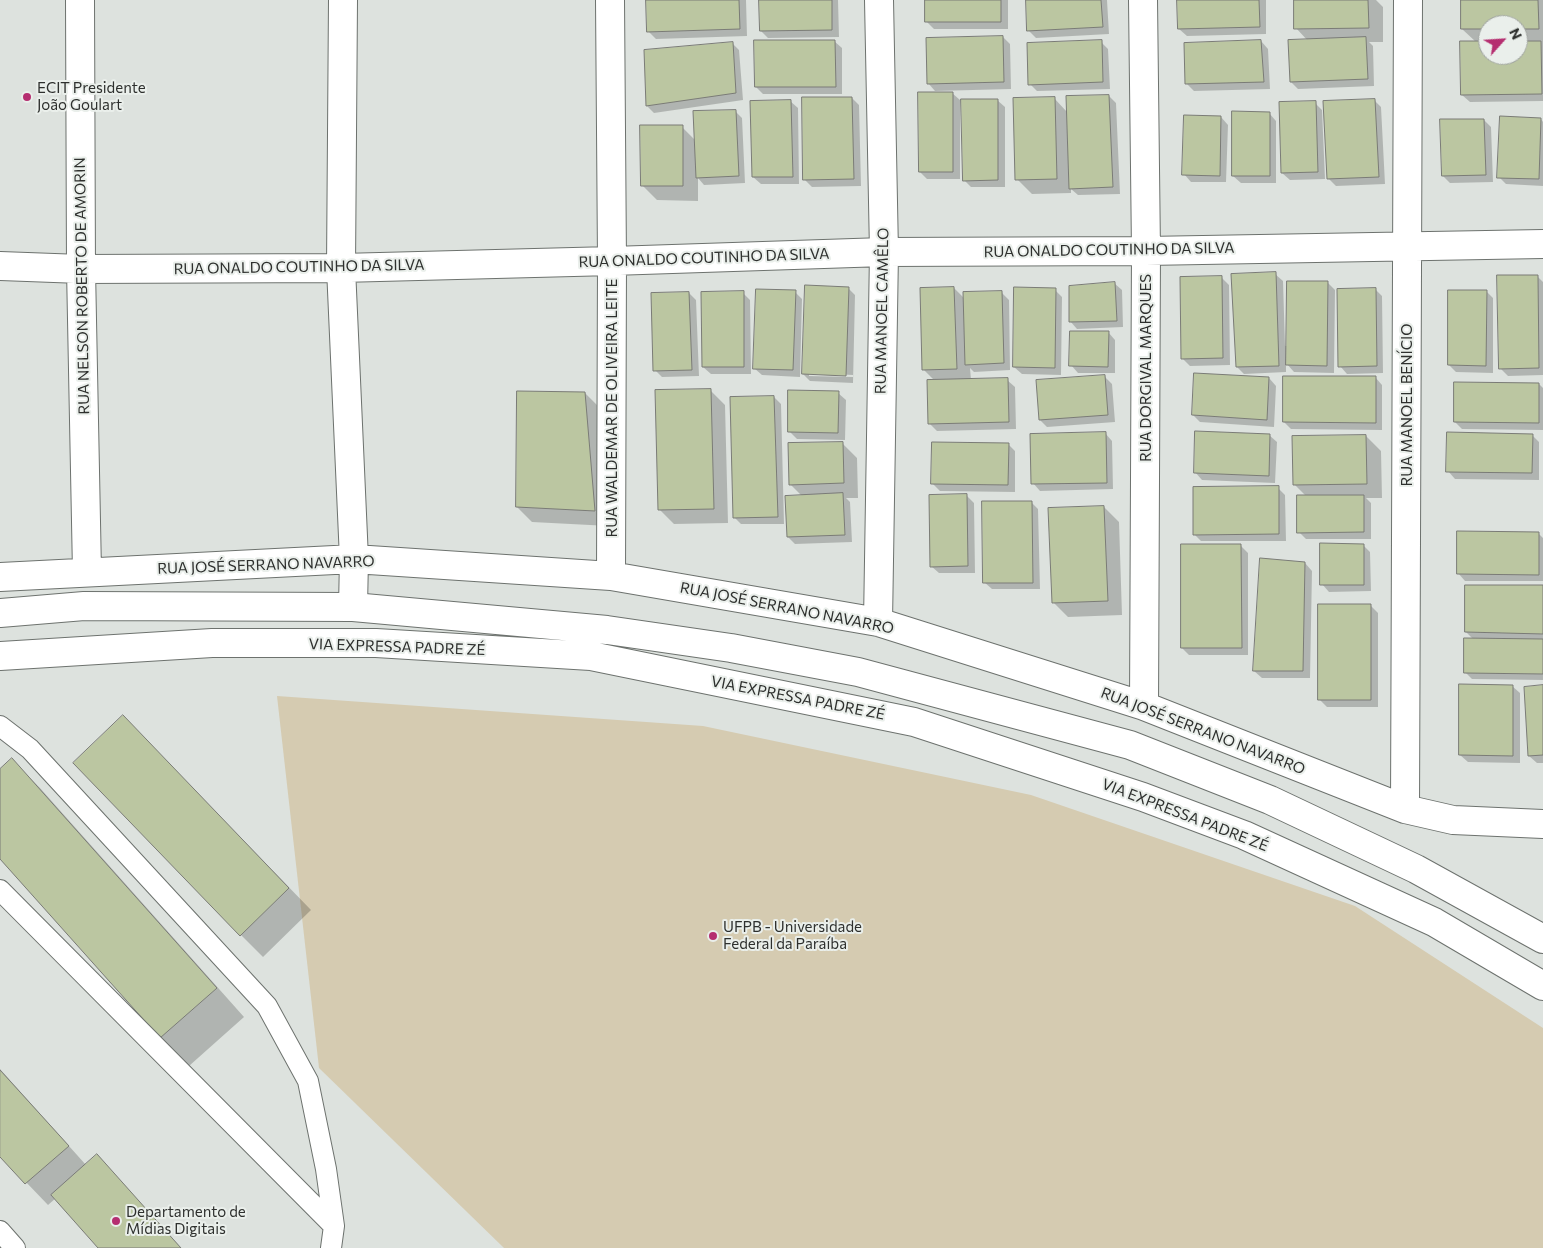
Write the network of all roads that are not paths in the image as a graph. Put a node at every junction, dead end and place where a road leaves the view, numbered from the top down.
1 (80, 0) edge
2 (343, 0) edge
3 (610, 0) edge
4 (879, 0) edge
5 (1143, 0) edge
6 (1408, 0) edge
7 (1543, 244) edge
8 (1408, 246) junction
9 (1146, 251) junction
10 (884, 252) junction
11 (612, 262) junction
12 (0, 266) edge
13 (340, 268) junction
14 (81, 269) junction
15 (354, 559) junction
16 (87, 572) junction
17 (611, 576) junction
18 (0, 577) edge
19 (353, 608) junction
20 (0, 613) edge
21 (878, 622) junction
22 (0, 656) edge
23 (1144, 706) junction
24 (0, 726) edge
25 (1405, 809) junction
26 (1543, 824) edge
27 (0, 890) edge
28 (1543, 939) edge
29 (1543, 986) edge
30 (334, 1226) junction
31 (0, 1231) edge
32 (15, 1248) edge
33 (331, 1248) edge

1 - 14 street, RUA NELSON ROBERTO DE AMORIN
2 - 13 street
3 - 11 street, RUA WALDEMAR DE OLIVEIRA LEITE
4 - 10 street, RUA MANOEL CAMÊLO
5 - 9 street, RUA DORGIVAL MARQUES
6 - 8 street, RUA MANOEL BENÍCIO
7 - 8 street, RUA ONALDO COUTINHO DA SILVA
8 - 9 street, RUA ONALDO COUTINHO DA SILVA
8 - 25 street, RUA MANOEL BENÍCIO
9 - 10 street, RUA ONALDO COUTINHO DA SILVA
9 - 23 street, RUA DORGIVAL MARQUES
10 - 11 street, RUA ONALDO COUTINHO DA SILVA
10 - 21 street, RUA MANOEL CAMÊLO
11 - 13 street, RUA ONALDO COUTINHO DA SILVA
11 - 17 street, RUA WALDEMAR DE OLIVEIRA LEITE
12 - 14 street, RUA ONALDO COUTINHO DA SILVA
13 - 14 street, RUA ONALDO COUTINHO DA SILVA
13 - 15 street
14 - 16 street, RUA NELSON ROBERTO DE AMORIN
15 - 16 street, RUA JOSÉ SERRANO NAVARRO
15 - 17 street, RUA JOSÉ SERRANO NAVARRO
15 - 19 street
16 - 18 street, RUA JOSÉ SERRANO NAVARRO
17 - 21 street, RUA JOSÉ SERRANO NAVARRO
19 - 20 street, VIA EXPRESSA PADRE ZÉ
19 - 28 street, VIA EXPRESSA PADRE ZÉ
21 - 23 street, RUA JOSÉ SERRANO NAVARRO
22 - 29 street, VIA EXPRESSA PADRE ZÉ
23 - 25 street, RUA JOSÉ SERRANO NAVARRO
24 - 30 lane
25 - 26 street, RUA JOSÉ SERRANO NAVARRO
27 - 30 lane
30 - 33 lane
31 - 32 lane

